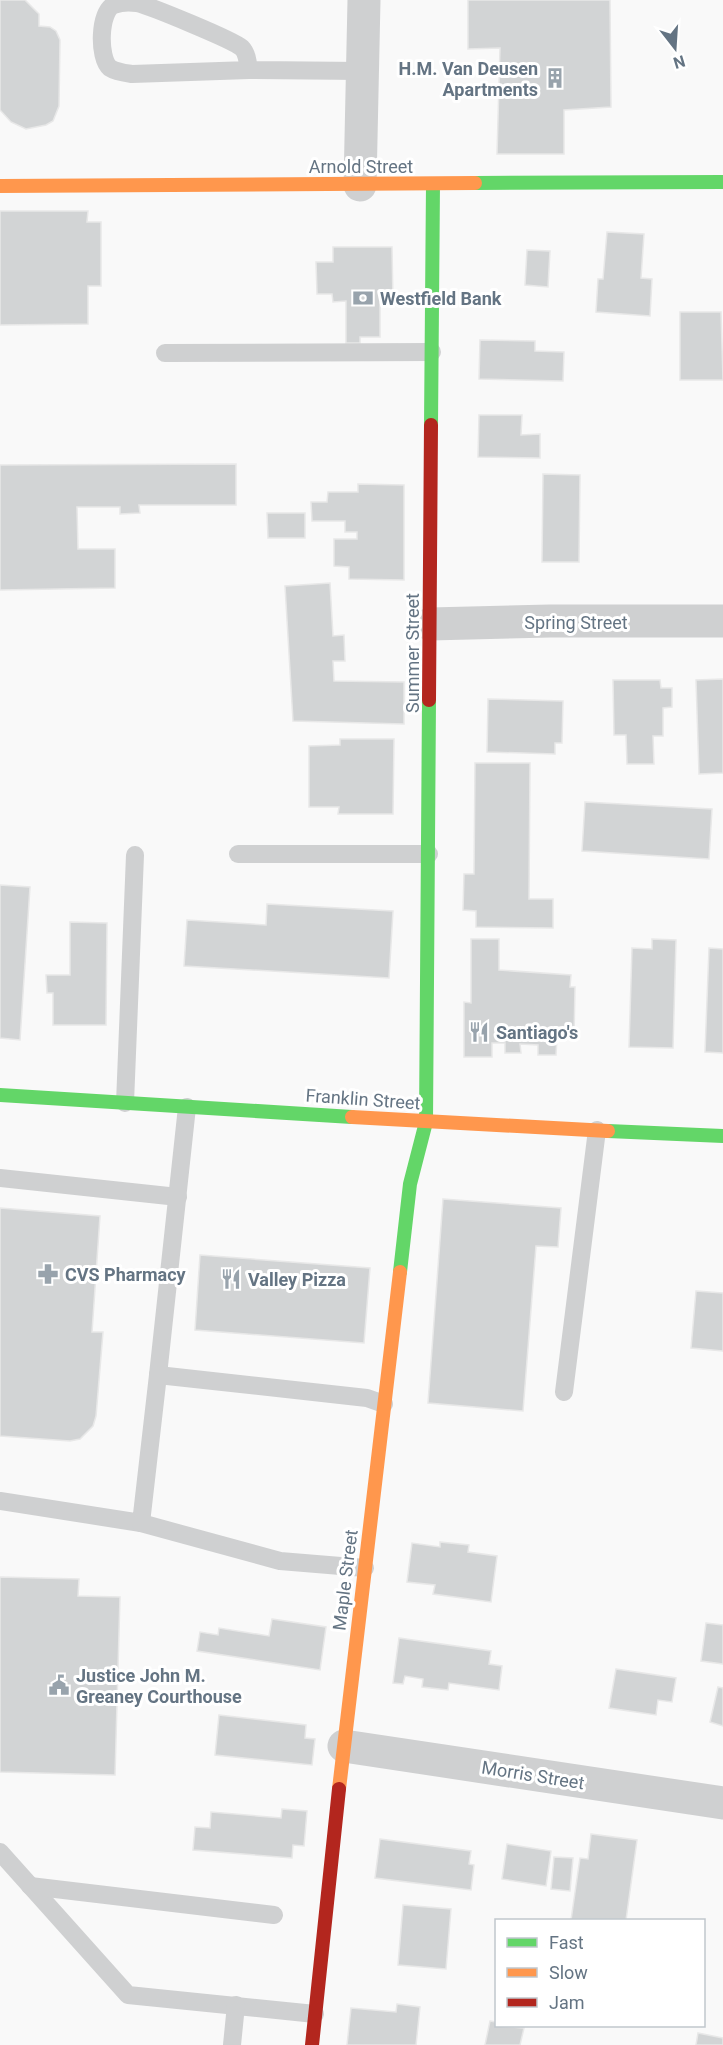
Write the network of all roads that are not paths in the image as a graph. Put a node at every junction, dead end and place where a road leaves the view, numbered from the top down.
1 (364, 0) edge
2 (249, 70) junction
3 (362, 71) junction
4 (723, 182) edge
5 (360, 184) junction
6 (433, 184) junction
7 (0, 186) edge
8 (432, 352) junction
9 (165, 353) dead end
10 (723, 621) edge
11 (430, 624) junction
12 (238, 854) dead end
13 (429, 854) junction
14 (135, 855) dead end
15 (0, 1095) edge
16 (125, 1103) junction
17 (187, 1107) junction
18 (426, 1122) junction
19 (597, 1130) junction
20 (723, 1136) edge
21 (0, 1178) edge
22 (178, 1197) junction
23 (158, 1375) junction
24 (564, 1392) dead end
25 (384, 1404) junction
26 (0, 1500) edge
27 (141, 1523) junction
28 (365, 1568) junction
29 (344, 1746) junction
30 (723, 1803) edge
31 (0, 1852) edge
32 (30, 1886) junction
33 (274, 1915) dead end
34 (236, 2005) junction
35 (315, 2014) junction
36 (232, 2045) edge
37 (312, 2045) edge

1 - 3 street
2 - 2 lane
2 - 3 lane
3 - 5 street
4 - 6 street, Arnold Street
5 - 6 street, Arnold Street
5 - 7 street, Arnold Street
6 - 8 street, Summer Street
8 - 9 lane
8 - 11 street, Summer Street
10 - 11 street, Spring Street
11 - 13 street, Summer Street
12 - 13 lane
13 - 18 street, Summer Street
14 - 16 lane
15 - 16 street, Franklin Street
16 - 17 street, Franklin Street
17 - 18 street, Franklin Street
17 - 22 lane
18 - 19 street, Franklin Street
18 - 25 street, Maple Street
19 - 20 street, Franklin Street
19 - 24 lane
21 - 22 lane
22 - 23 lane
23 - 25 lane
23 - 27 lane
25 - 28 street, Maple Street
26 - 27 lane
27 - 28 lane
28 - 29 street, Maple Street
29 - 30 street, Morris Street
29 - 35 street, Maple Street
31 - 32 lane
32 - 33 lane
32 - 34 lane
34 - 35 lane
34 - 36 lane
35 - 37 street, Maple Street

